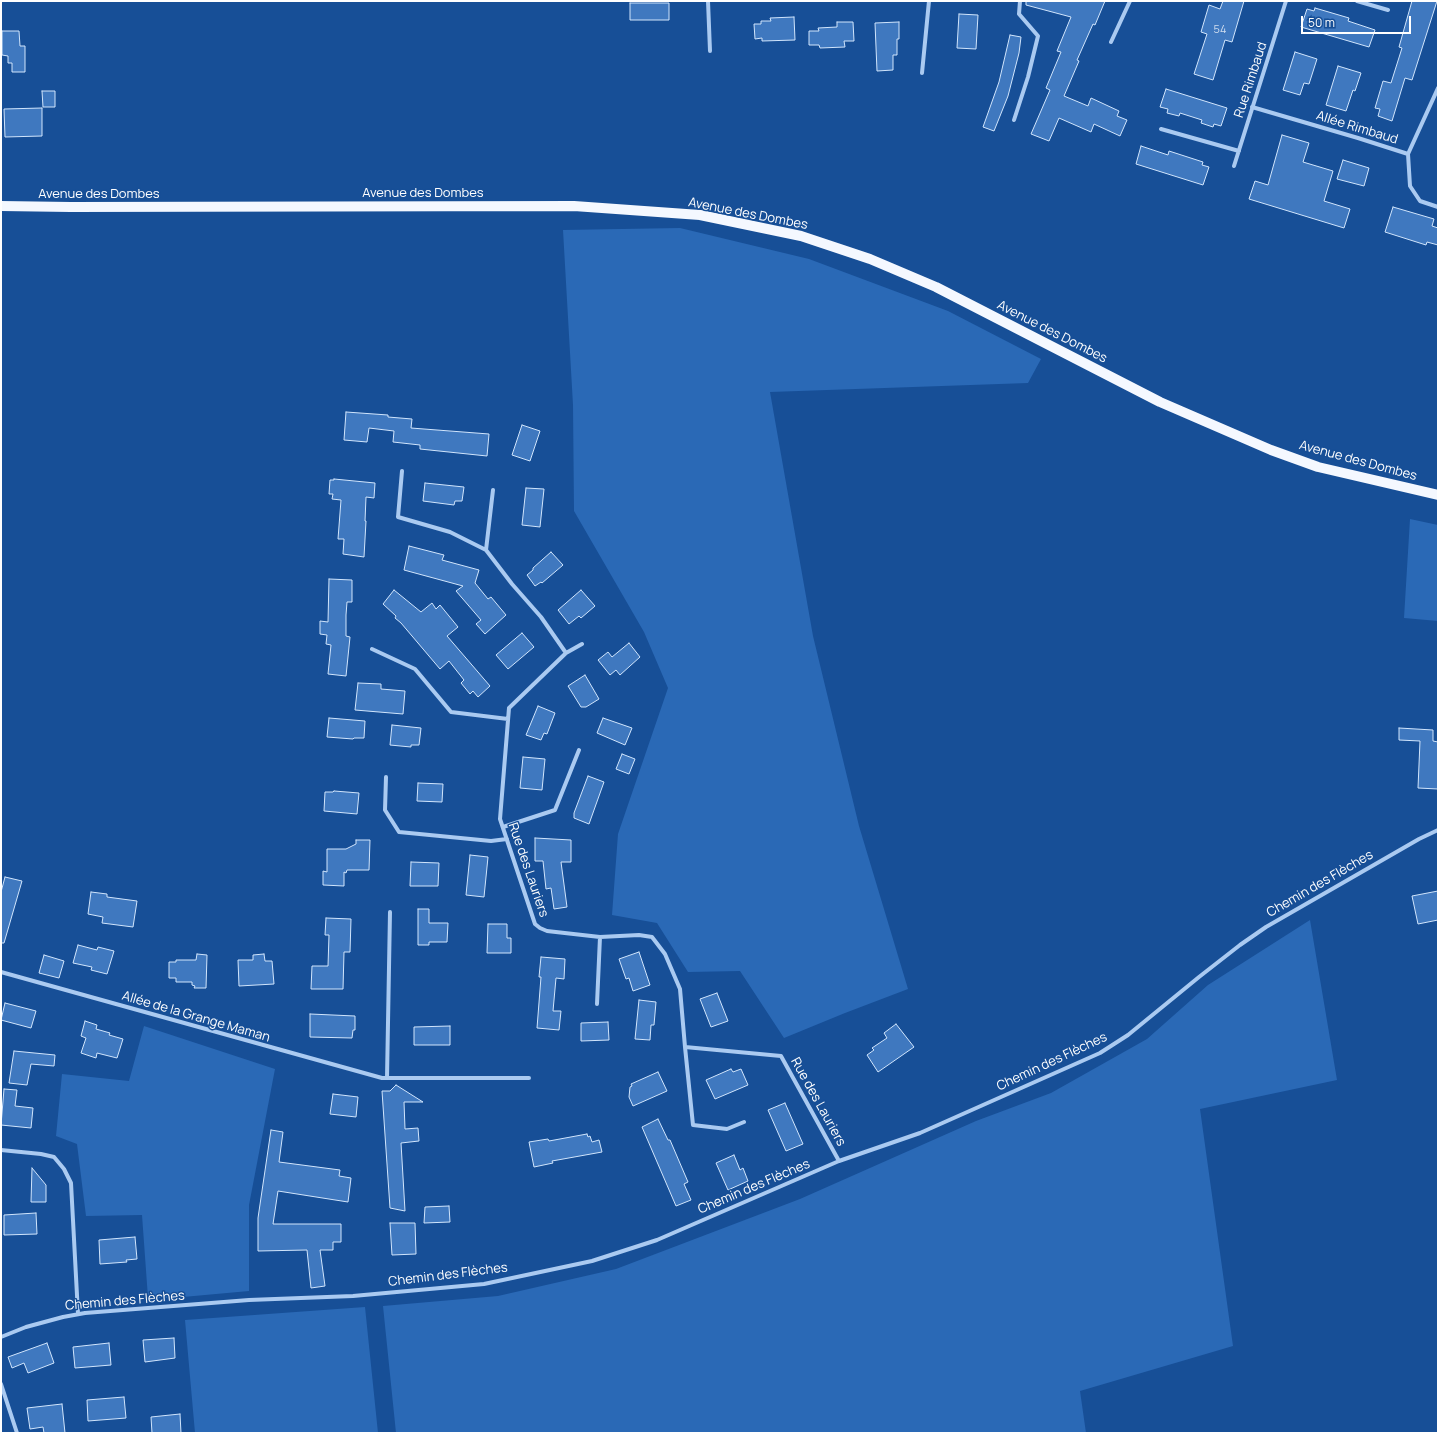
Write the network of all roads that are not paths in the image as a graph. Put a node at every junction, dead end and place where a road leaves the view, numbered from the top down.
1 (708, 1) edge
2 (929, 1) edge
3 (1020, 1) edge
4 (1130, 1) edge
5 (1286, 1) edge
6 (1357, 1) edge
7 (1388, 10) dead end
8 (1111, 42) dead end
9 (710, 51) dead end
10 (922, 73) dead end
11 (1438, 88) edge
12 (1252, 108) junction
13 (1014, 120) dead end
14 (1161, 129) dead end
15 (1239, 151) junction
16 (1408, 154) junction
17 (1234, 166) dead end
18 (1, 206) edge
19 (1438, 207) edge
20 (402, 471) dead end
21 (493, 490) dead end
22 (1438, 494) edge
23 (486, 550) junction
24 (582, 644) dead end
25 (372, 648) dead end
26 (566, 653) junction
27 (508, 719) junction
28 (579, 750) dead end
29 (386, 777) dead end
30 (503, 827) junction
31 (1438, 830) edge
32 (507, 839) junction
33 (390, 912) dead end
34 (600, 937) junction
35 (1, 972) edge
36 (597, 1004) dead end
37 (685, 1046) junction
38 (387, 1078) junction
39 (529, 1078) dead end
40 (744, 1122) dead end
41 (1, 1150) edge
42 (839, 1161) junction
43 (78, 1314) junction
44 (1, 1337) edge
45 (1, 1384) edge
46 (18, 1433) edge

1 - 9 street
2 - 10 street
3 - 13 street
4 - 8 street
5 - 12 street, Rue Rimbaud
6 - 7 street
11 - 16 street, Allée Rimbaud
12 - 15 street, Rue Rimbaud
12 - 16 street, Allée Rimbaud
14 - 15 street
15 - 17 street, Rue Rimbaud
16 - 19 street
18 - 22 main road, Avenue des Dombes
20 - 23 street
21 - 23 street
23 - 26 street
24 - 26 street, Rue des Lauriers
25 - 27 street
26 - 27 street, Rue des Lauriers
27 - 30 street, Rue des Lauriers
28 - 30 street
29 - 32 street
30 - 32 street, Rue des Lauriers
31 - 42 street, Chemin des Flèches
32 - 34 street, Rue des Lauriers
33 - 38 street
34 - 36 street
34 - 37 street, Rue des Lauriers
35 - 38 street, Allée de la Grange Maman
37 - 40 street
37 - 42 street, Rue des Lauriers
38 - 39 street, Allée de la Grange Maman
41 - 43 street
42 - 43 street, Chemin des Flèches
43 - 44 street, Chemin des Flèches
45 - 46 street

